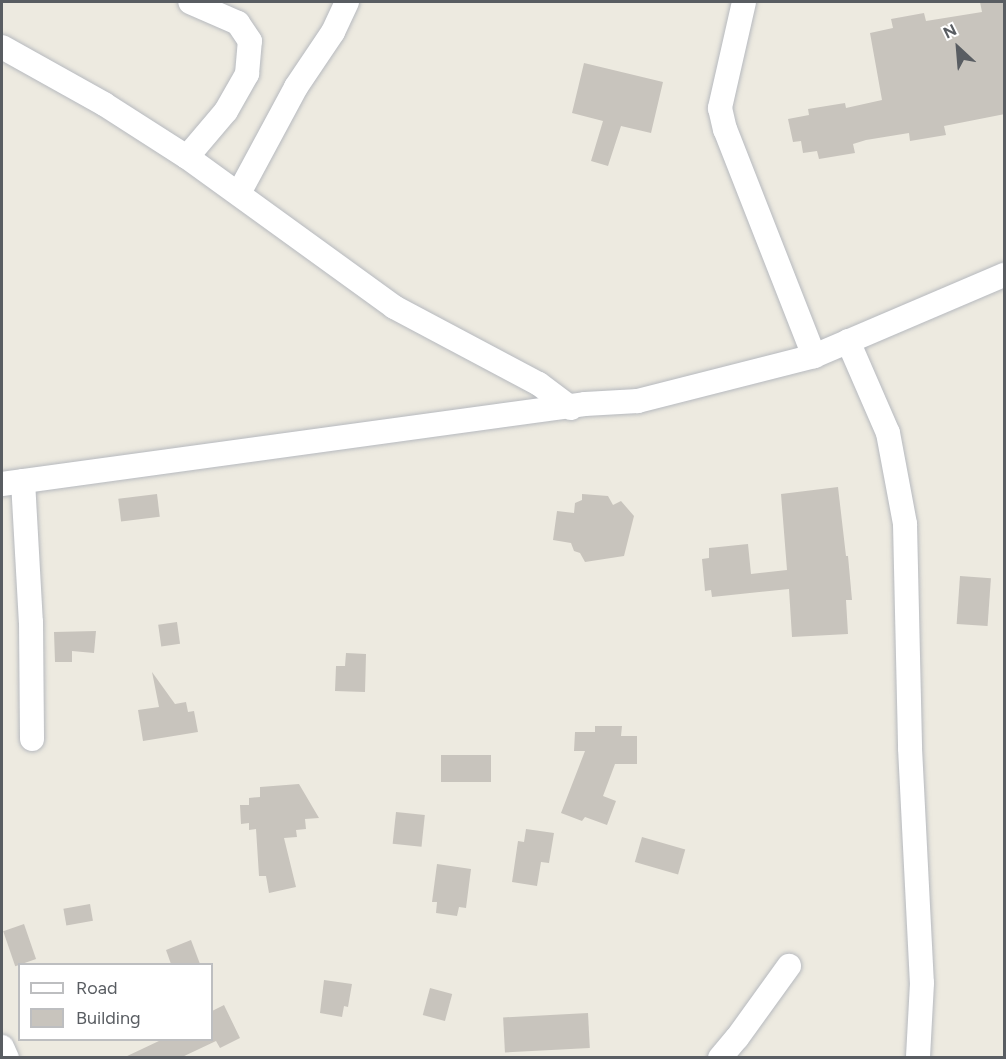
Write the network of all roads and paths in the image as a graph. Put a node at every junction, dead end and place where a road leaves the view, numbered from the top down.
1 (190, 2) edge
2 (347, 2) edge
3 (744, 2) edge
4 (2, 47) edge
5 (187, 157) junction
6 (239, 193) junction
7 (1005, 275) edge
8 (848, 341) junction
9 (814, 356) junction
10 (571, 408) junction
11 (12, 483) edge
12 (32, 739) dead end
13 (789, 966) dead end
14 (2, 1047) edge
15 (7, 1058) edge
16 (720, 1058) edge
17 (918, 1058) edge

1 - 5 street
2 - 6 street
3 - 9 street
4 - 5 street
5 - 6 street
6 - 10 street
7 - 8 street
8 - 9 street
8 - 17 street
9 - 10 street
10 - 11 street
11 - 12 street
13 - 16 street
14 - 15 street

